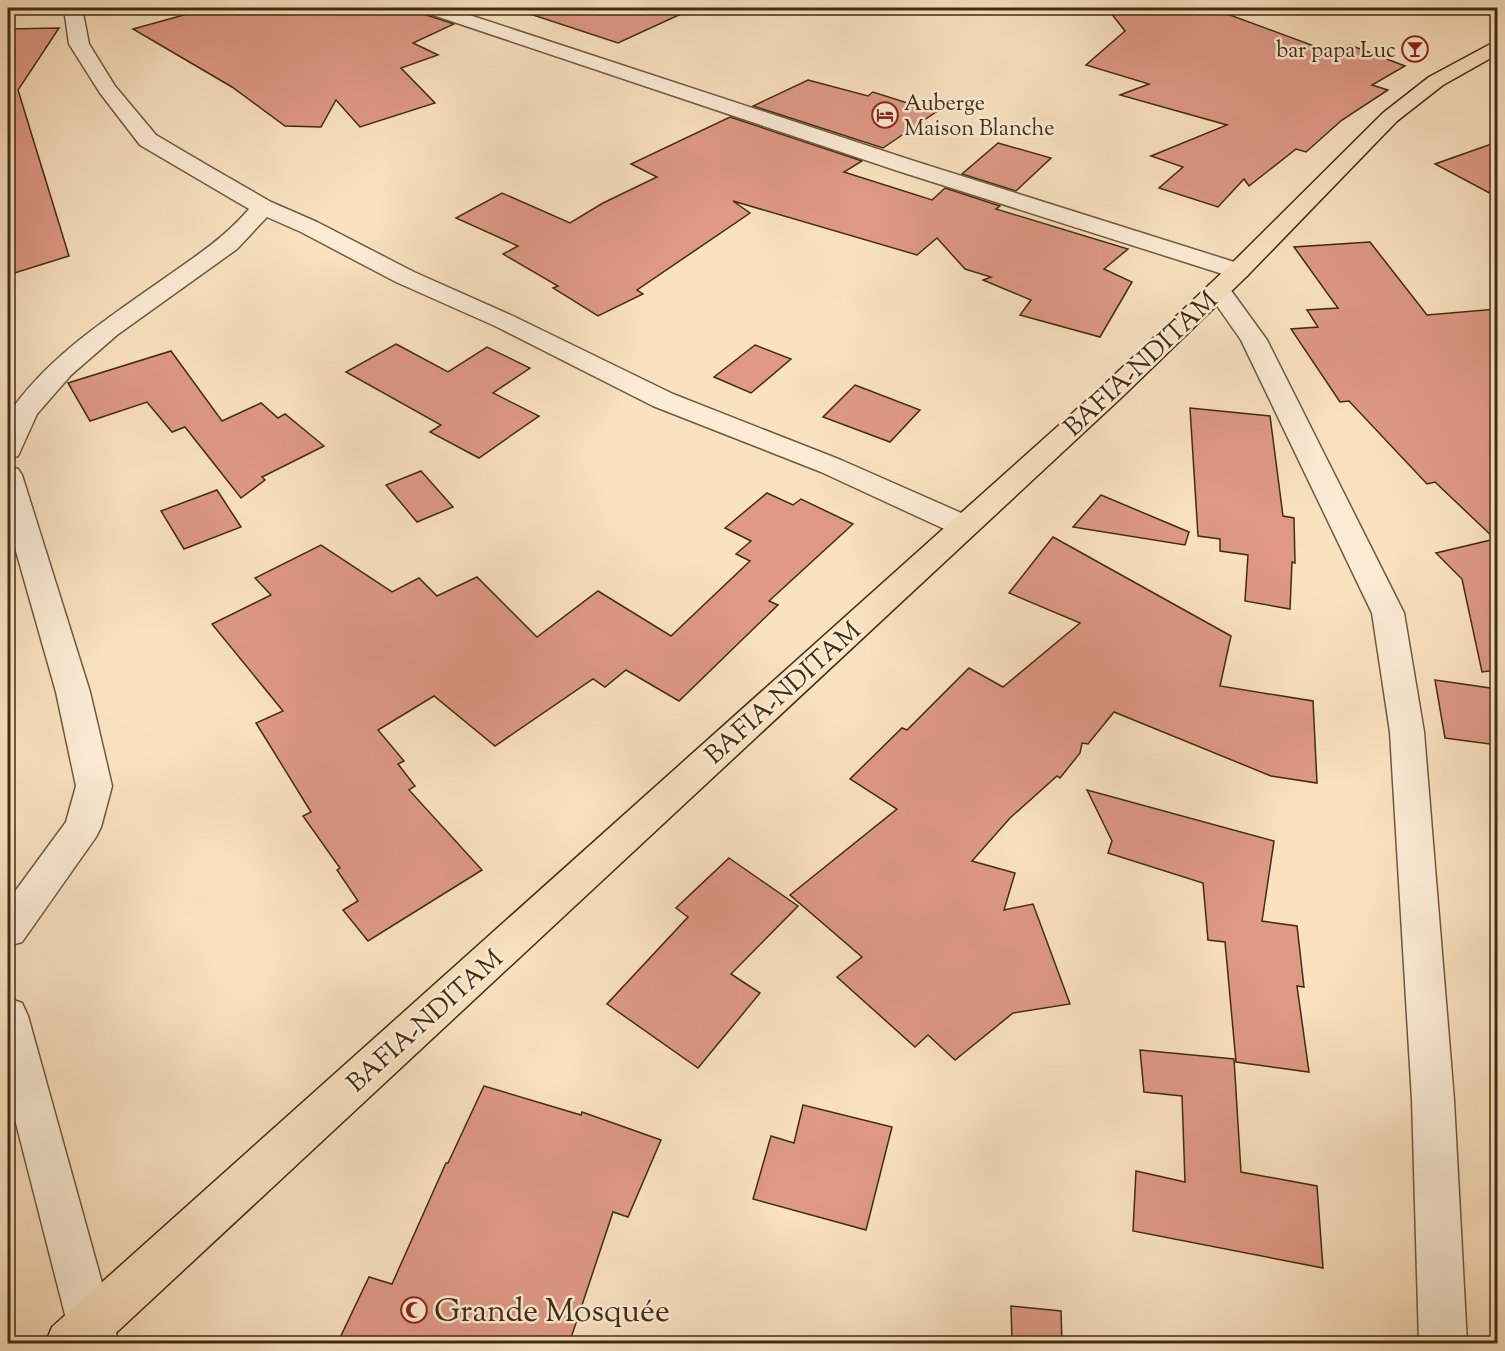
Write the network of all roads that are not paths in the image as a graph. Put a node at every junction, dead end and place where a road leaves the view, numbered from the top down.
1 (73, 8) edge
2 (430, 8) edge
3 (1497, 46) edge
4 (263, 207) junction
5 (1228, 280) junction
6 (8, 450) edge
7 (8, 475) edge
8 (964, 526) junction
9 (8, 930) edge
10 (8, 1016) edge
11 (85, 1337) edge
12 (1443, 1344) edge

1 - 4 street
2 - 5 street
3 - 5 main road, BAFIA-NDITAM
4 - 6 street
4 - 8 street
5 - 8 main road, BAFIA-NDITAM
5 - 12 street
7 - 9 street
8 - 11 main road, BAFIA-NDITAM
10 - 11 street

